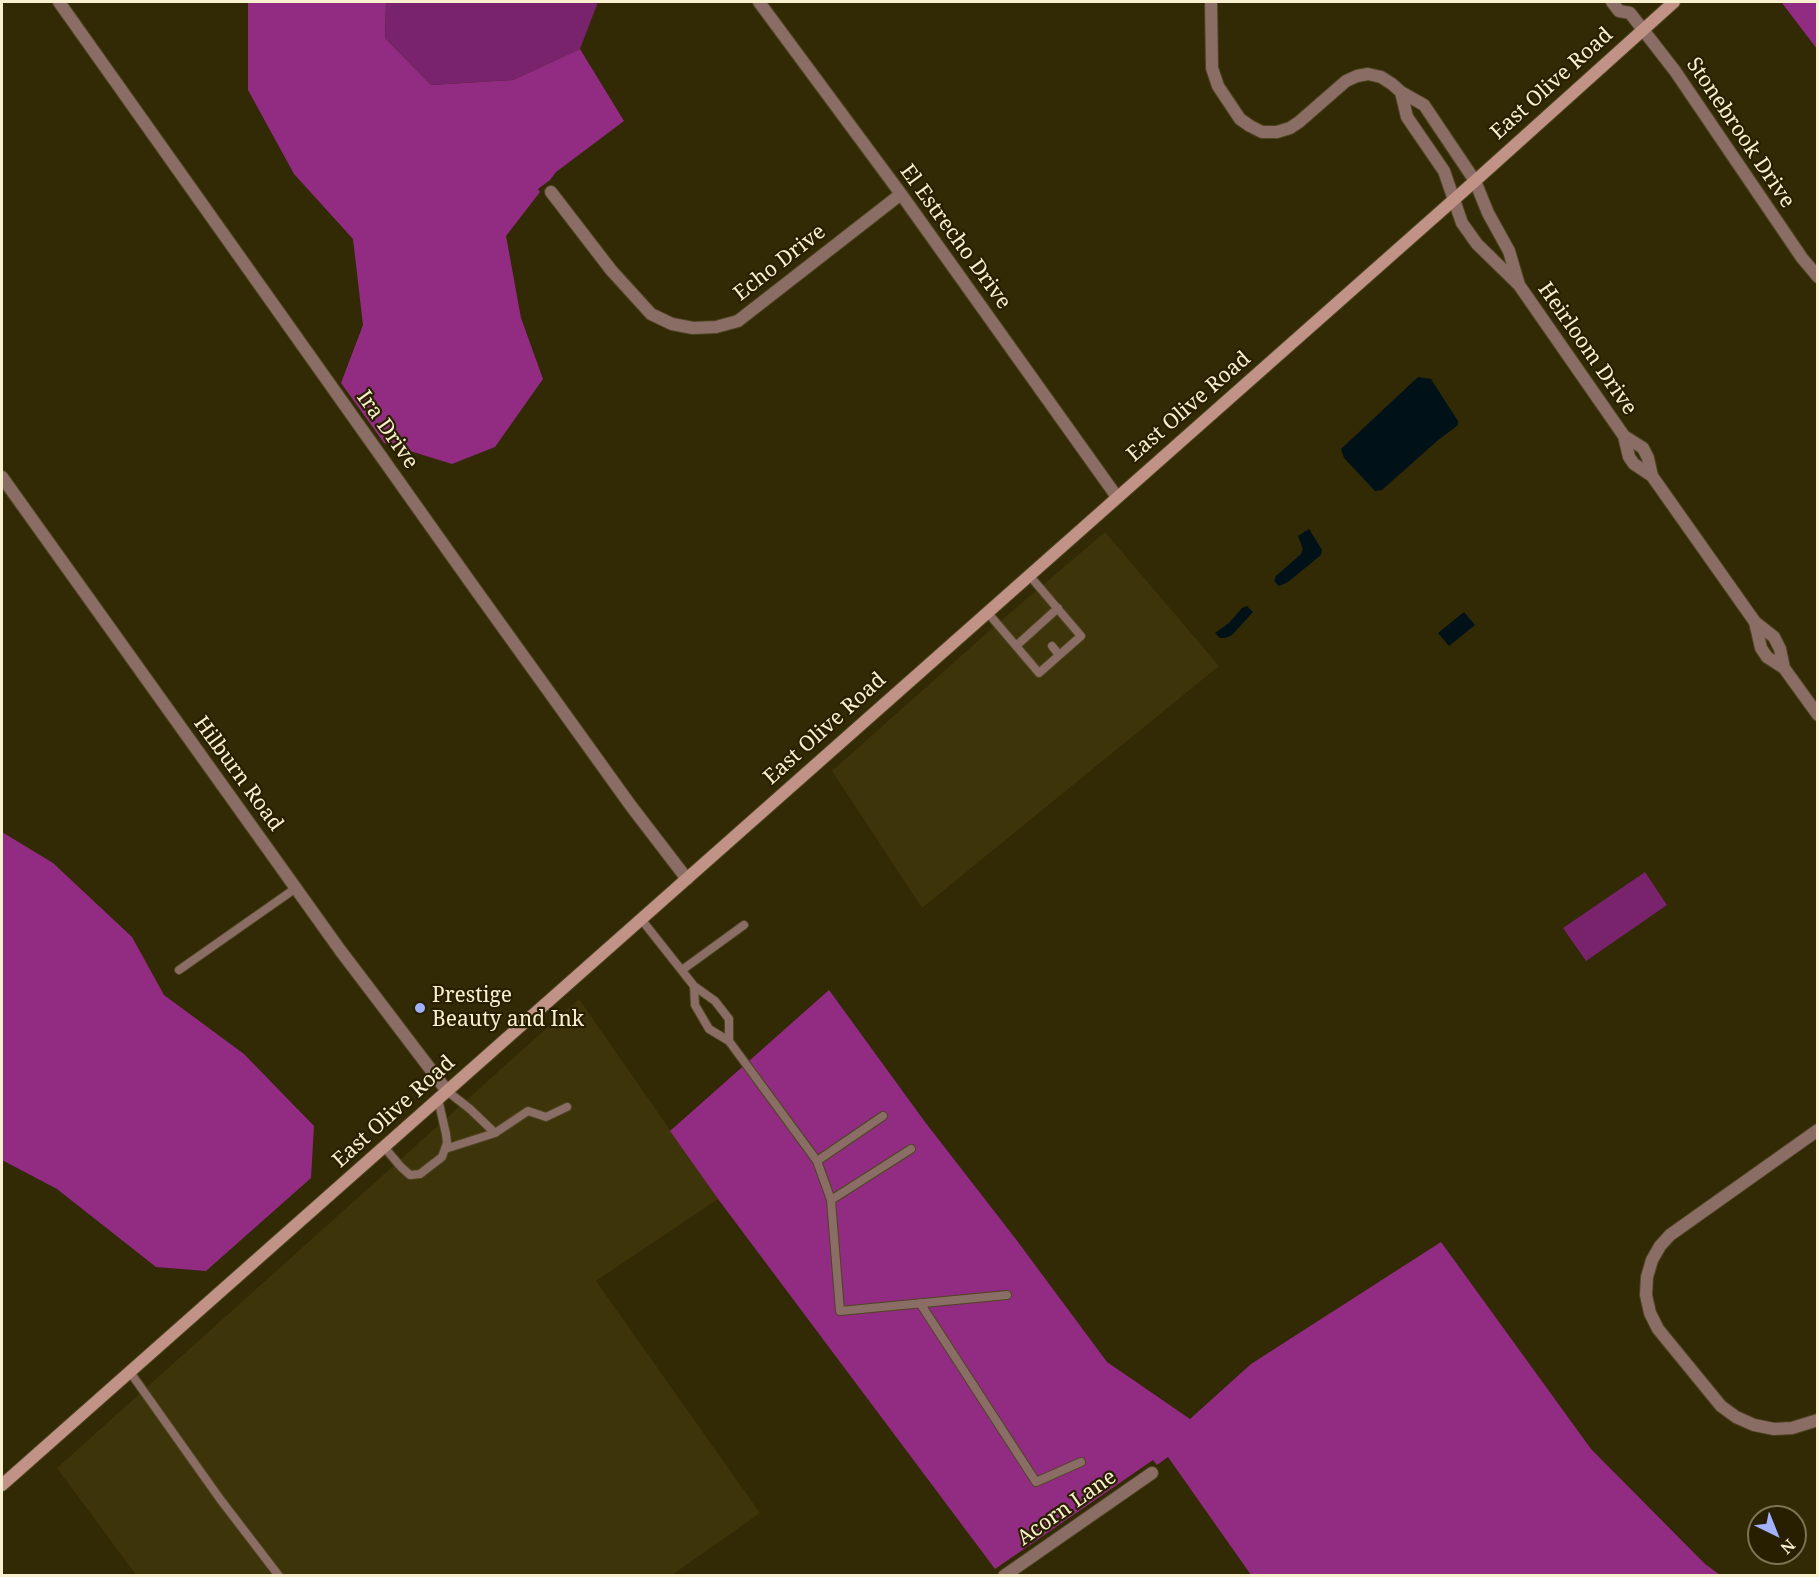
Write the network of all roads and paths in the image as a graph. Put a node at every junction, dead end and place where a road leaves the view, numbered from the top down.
1 (58, 2) edge
2 (759, 2) edge
3 (1211, 2) edge
4 (1612, 2) edge
5 (1674, 2) edge
6 (1631, 7) edge
7 (1642, 30) junction
8 (1401, 93) junction
9 (1475, 181) junction
10 (551, 192) dead end
11 (901, 195) junction
12 (1454, 199) junction
13 (1818, 277) edge
14 (1519, 285) junction
15 (2, 477) edge
16 (1118, 497) junction
17 (1029, 575) junction
18 (1058, 608) junction
19 (987, 613) junction
20 (1036, 628) junction
21 (1042, 635) dead end
22 (1016, 646) junction
23 (1052, 646) dead end
24 (1059, 655) junction
25 (1818, 715) edge
26 (687, 879) junction
27 (296, 888) junction
28 (641, 919) junction
29 (744, 925) dead end
30 (180, 969) dead end
31 (682, 970) junction
32 (694, 986) junction
33 (729, 1041) junction
34 (443, 1095) junction
35 (567, 1107) dead end
36 (883, 1116) dead end
37 (1818, 1130) edge
38 (495, 1133) junction
39 (384, 1147) junction
40 (445, 1149) junction
41 (911, 1149) dead end
42 (817, 1161) junction
43 (831, 1200) junction
44 (1007, 1295) dead end
45 (920, 1303) junction
46 (130, 1372) junction
47 (1818, 1420) edge
48 (1081, 1462) dead end
49 (1152, 1473) dead end
50 (2, 1485) edge
51 (279, 1575) edge
52 (1004, 1575) edge

1 - 26 street, Ira Drive
2 - 11 street, El Estrecho Drive
3 - 8 street, Heirloom Drive
4 - 6 street, Stonebrook Drive
5 - 7 street, East Olive Road
6 - 7 street, Stonebrook Drive
7 - 9 street, East Olive Road
7 - 13 street, Stonebrook Drive
8 - 9 street, Heirloom Drive
8 - 12 street, Heirloom Drive
9 - 12 street, East Olive Road
9 - 14 street, Heirloom Drive
10 - 11 street, Echo Drive
11 - 16 street, El Estrecho Drive
12 - 14 street, Heirloom Drive
12 - 16 street, East Olive Road
14 - 25 street, Heirloom Drive
15 - 27 street, Hilburn Road
16 - 17 street, East Olive Road
17 - 18 lane
17 - 19 street, East Olive Road
18 - 20 lane
18 - 24 lane
19 - 22 lane
19 - 26 street, East Olive Road
20 - 21 lane
20 - 22 lane
22 - 24 lane
23 - 24 lane
26 - 28 street, East Olive Road
27 - 30 lane
27 - 34 street, Hilburn Road
28 - 31 lane
28 - 34 street, East Olive Road
29 - 31 lane
31 - 32 lane
32 - 33 lane
32 - 33 lane
33 - 42 lane
34 - 38 lane
34 - 39 street, East Olive Road
34 - 40 lane
35 - 38 lane
36 - 42 lane
37 - 47 street
38 - 40 lane
39 - 40 lane
39 - 46 street, East Olive Road
41 - 43 lane
42 - 43 lane
43 - 45 lane
44 - 45 lane
45 - 48 lane
46 - 50 street, East Olive Road
46 - 51 lane
49 - 52 street, Acorn Lane

